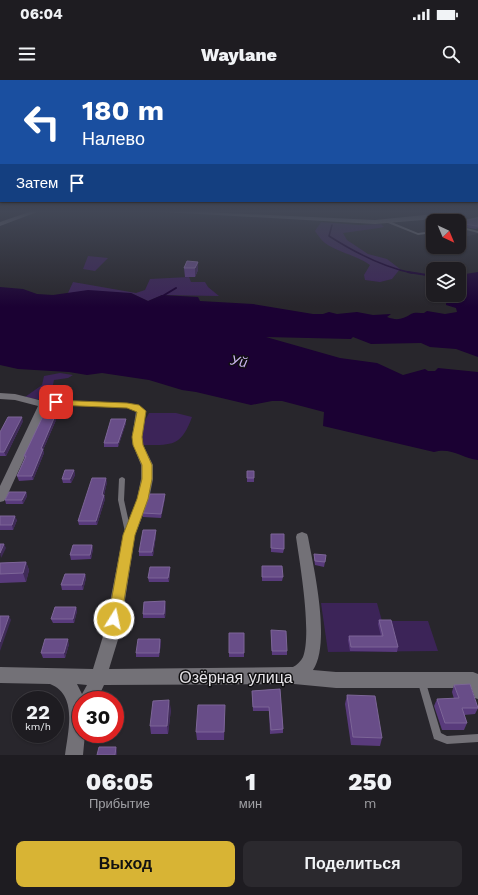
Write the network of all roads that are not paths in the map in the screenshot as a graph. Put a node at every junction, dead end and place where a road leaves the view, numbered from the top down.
1 (0, 396) edge
2 (44, 404) junction
3 (141, 411) joint
4 (122, 479) dead end
5 (0, 498) edge
6 (129, 535) junction
7 (302, 537) dead end
8 (0, 675) edge
9 (294, 676) junction
10 (49, 677) junction
11 (99, 677) junction
12 (421, 680) junction
13 (475, 687) edge
14 (72, 691) edge
15 (92, 691) edge
16 (478, 738) edge
17 (76, 743) edge
18 (74, 755) edge

1 - 2 street
2 - 3 lane
2 - 5 street
3 - 6 street
4 - 6 lane
6 - 11 street
7 - 9 street
8 - 10 street, Озёрная улица
9 - 11 street, Озёрная улица
9 - 12 street, Озёрная улица
10 - 11 street, Озёрная улица
10 - 14 street
11 - 15 street
12 - 13 street, Озёрная улица
12 - 16 lane
17 - 18 street

